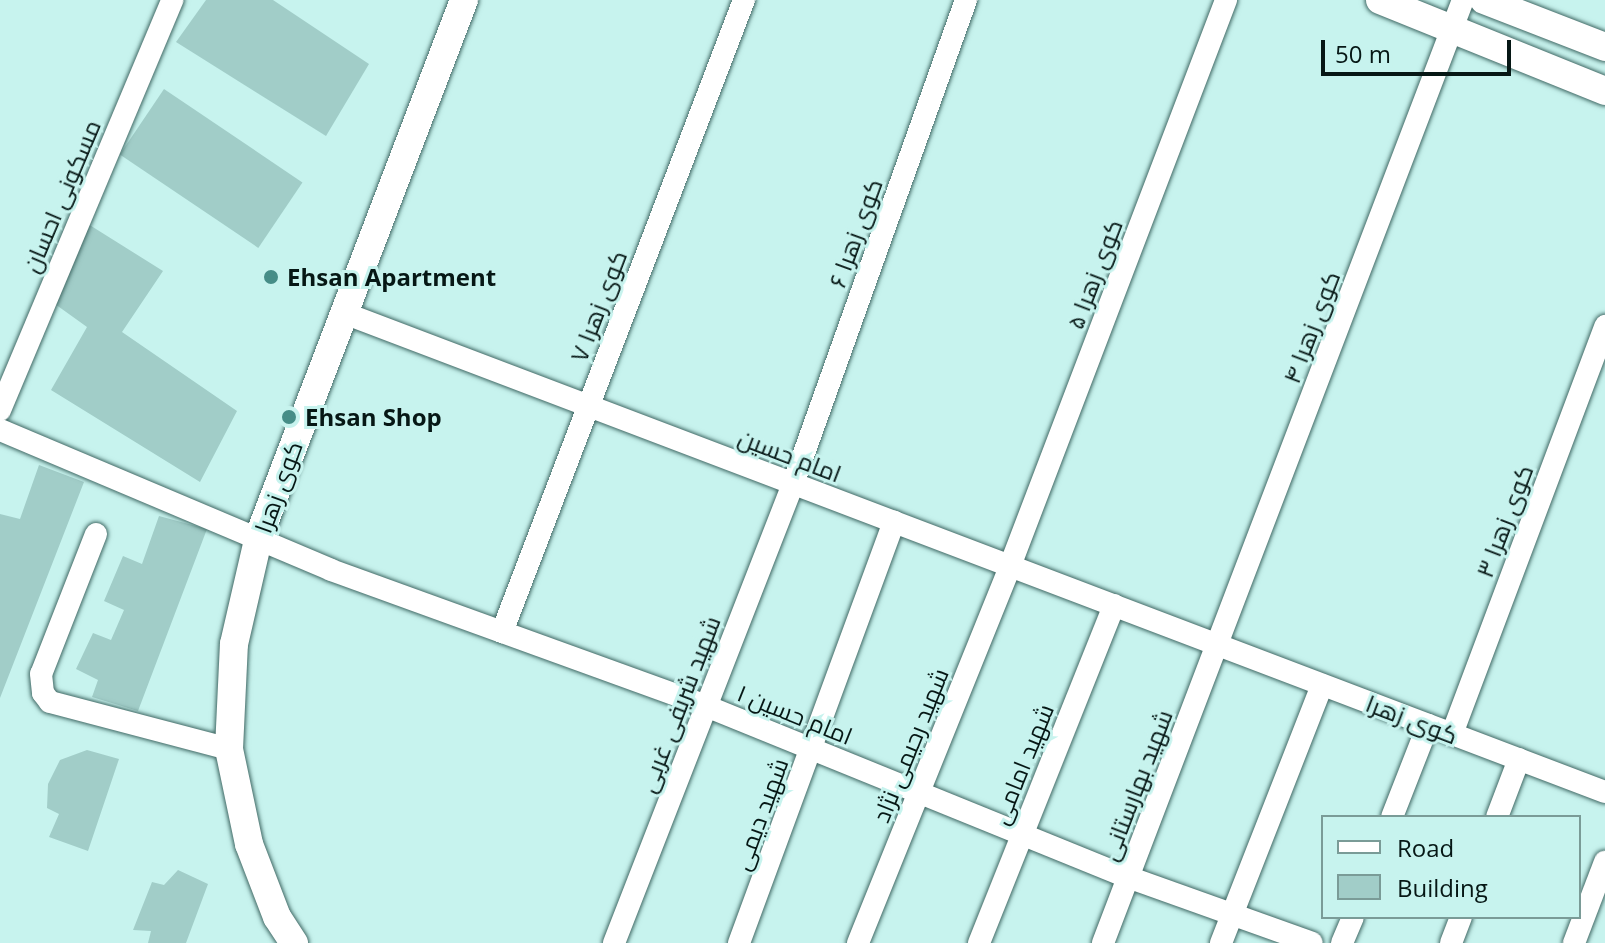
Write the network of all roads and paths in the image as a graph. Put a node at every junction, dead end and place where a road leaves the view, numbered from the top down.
1 (464, 0) edge
2 (744, 0) edge
3 (966, 0) edge
4 (1226, 0) edge
5 (1380, 0) edge
6 (1463, 0) edge
7 (1484, 0) edge
8 (171, 1) edge
9 (1452, 28) junction
10 (1605, 47) edge
11 (1605, 91) edge
12 (344, 313) junction
13 (1605, 326) edge
14 (588, 406) junction
15 (0, 410) edge
16 (0, 430) edge
17 (793, 484) junction
18 (894, 522) junction
19 (96, 534) dead end
20 (259, 536) junction
21 (1010, 566) junction
22 (1114, 605) junction
23 (502, 632) junction
24 (1219, 645) junction
25 (1322, 685) junction
26 (706, 706) junction
27 (1428, 725) junction
28 (1452, 734) junction
29 (229, 749) junction
30 (811, 749) junction
31 (1519, 759) junction
32 (919, 792) junction
33 (1605, 792) edge
34 (1393, 815) edge
35 (1498, 815) edge
36 (1021, 834) junction
37 (1605, 862) edge
38 (1128, 877) junction
39 (1231, 914) junction
40 (1352, 919) edge
41 (1460, 919) edge
42 (294, 943) edge
43 (614, 943) edge
44 (739, 943) edge
45 (858, 943) edge
46 (979, 943) edge
47 (1103, 943) edge
48 (1221, 943) edge
49 (1312, 943) edge
50 (1342, 943) edge
51 (1451, 943) edge
52 (1574, 943) edge

1 - 12 street, کوی زهرا
2 - 14 street, کوی زهرا ۷
3 - 17 street, کوی زهرا ۶
4 - 21 street, کوی زهرا ۵
5 - 9 street
6 - 9 street, کوی زهرا ۴
7 - 10 street
8 - 15 street, مسکونی احسان
9 - 11 street
9 - 24 street, کوی زهرا ۴
12 - 14 street, امام حسین
12 - 20 street, کوی زهرا
13 - 28 street, کوی زهرا ۳
14 - 17 street, امام حسین
14 - 23 street, کوی زهرا ۷
16 - 20 street, امام حسین ۱
17 - 18 street, امام حسین
17 - 26 street, شهید شریفی غربی
18 - 21 street, امام حسین
18 - 30 street, شهید دیمی
19 - 29 street
20 - 23 street, امام حسین ۱
20 - 29 street, کوی زهرا
21 - 22 street, امام حسین
21 - 32 street, شهید رحیمی نژاد
22 - 24 street, امام حسین
22 - 36 street, شهید امامی
23 - 26 street, امام حسین ۱
24 - 25 street, کوی زهرا
24 - 38 street, شهید بهارستانی
25 - 27 street, کوی زهرا
25 - 39 street
26 - 30 street, امام حسین ۱
26 - 43 street, شهید شریفی غربی
27 - 28 street, کوی زهرا
27 - 34 street
28 - 31 street, کوی زهرا
29 - 42 street, کوی زهرا
30 - 32 street, امام حسین ۱
30 - 44 street, شهید دیمی
31 - 33 street, کوی زهرا
31 - 35 street
32 - 36 street, امام حسین ۱
32 - 45 street, شهید رحیمی نژاد
36 - 38 street, امام حسین ۱
36 - 46 street, شهید امامی
37 - 52 street
38 - 39 street, امام حسین ۱
38 - 47 street, شهید بهارستانی
39 - 48 street
39 - 49 street, امام حسین ۱
40 - 50 street
41 - 51 street

